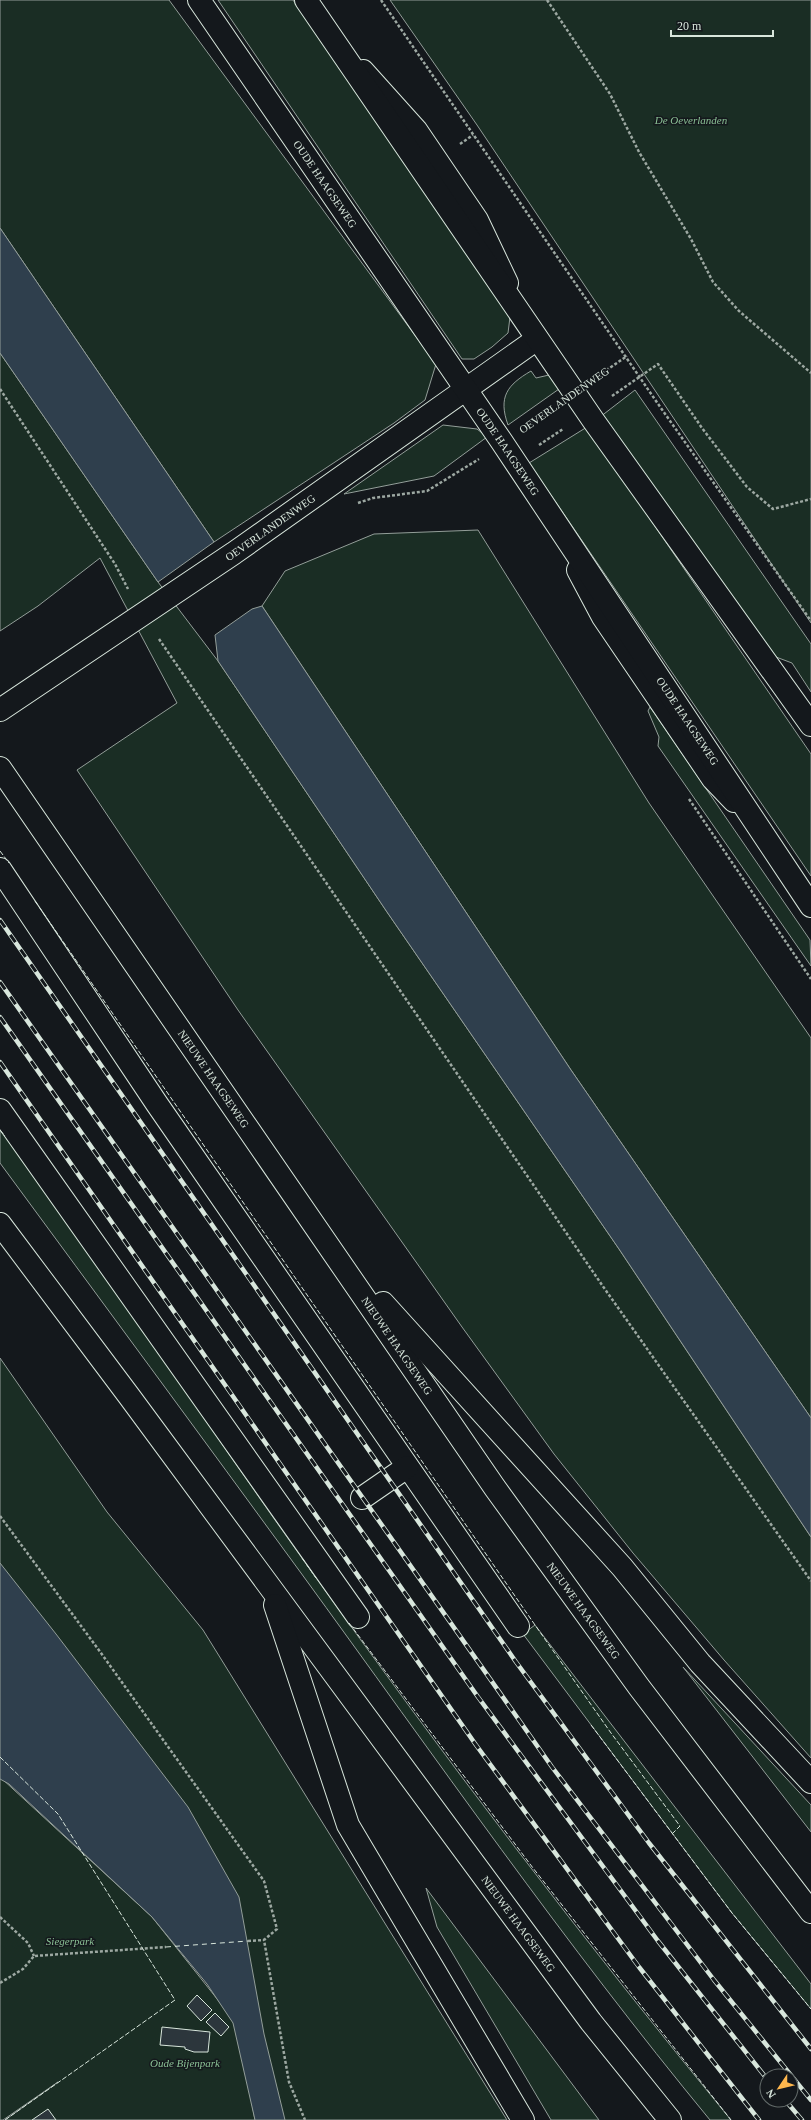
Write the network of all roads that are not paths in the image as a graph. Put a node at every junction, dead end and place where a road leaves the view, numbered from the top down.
1 (199, 0) edge
2 (306, 0) edge
3 (533, 333) junction
4 (466, 389) junction
5 (0, 710) edge
6 (811, 725) edge
7 (0, 768) edge
8 (0, 869) edge
9 (811, 906) edge
10 (0, 1110) edge
11 (0, 1224) edge
12 (326, 1241) junction
13 (407, 1467) junction
14 (362, 1498) dead end
15 (269, 1586) junction
16 (358, 1617) dead end
17 (518, 1626) dead end
18 (811, 1782) edge
19 (811, 1912) edge
20 (523, 2120) edge
21 (670, 2120) edge

1 - 4 main road, OUDE HAAGSEWEG
2 - 3 main road
3 - 4 main road, OEVERLANDENWEG
3 - 6 main road
4 - 5 main road, OEVERLANDENWEG
4 - 9 main road, OUDE HAAGSEWEG
7 - 12 main road, NIEUWE HAAGSEWEG
8 - 13 main road
10 - 16 main road
11 - 15 main road, NIEUWE HAAGSEWEG
12 - 18 main road
12 - 19 main road, NIEUWE HAAGSEWEG
13 - 14 main road
13 - 17 main road
15 - 20 main road
15 - 21 main road, NIEUWE HAAGSEWEG

